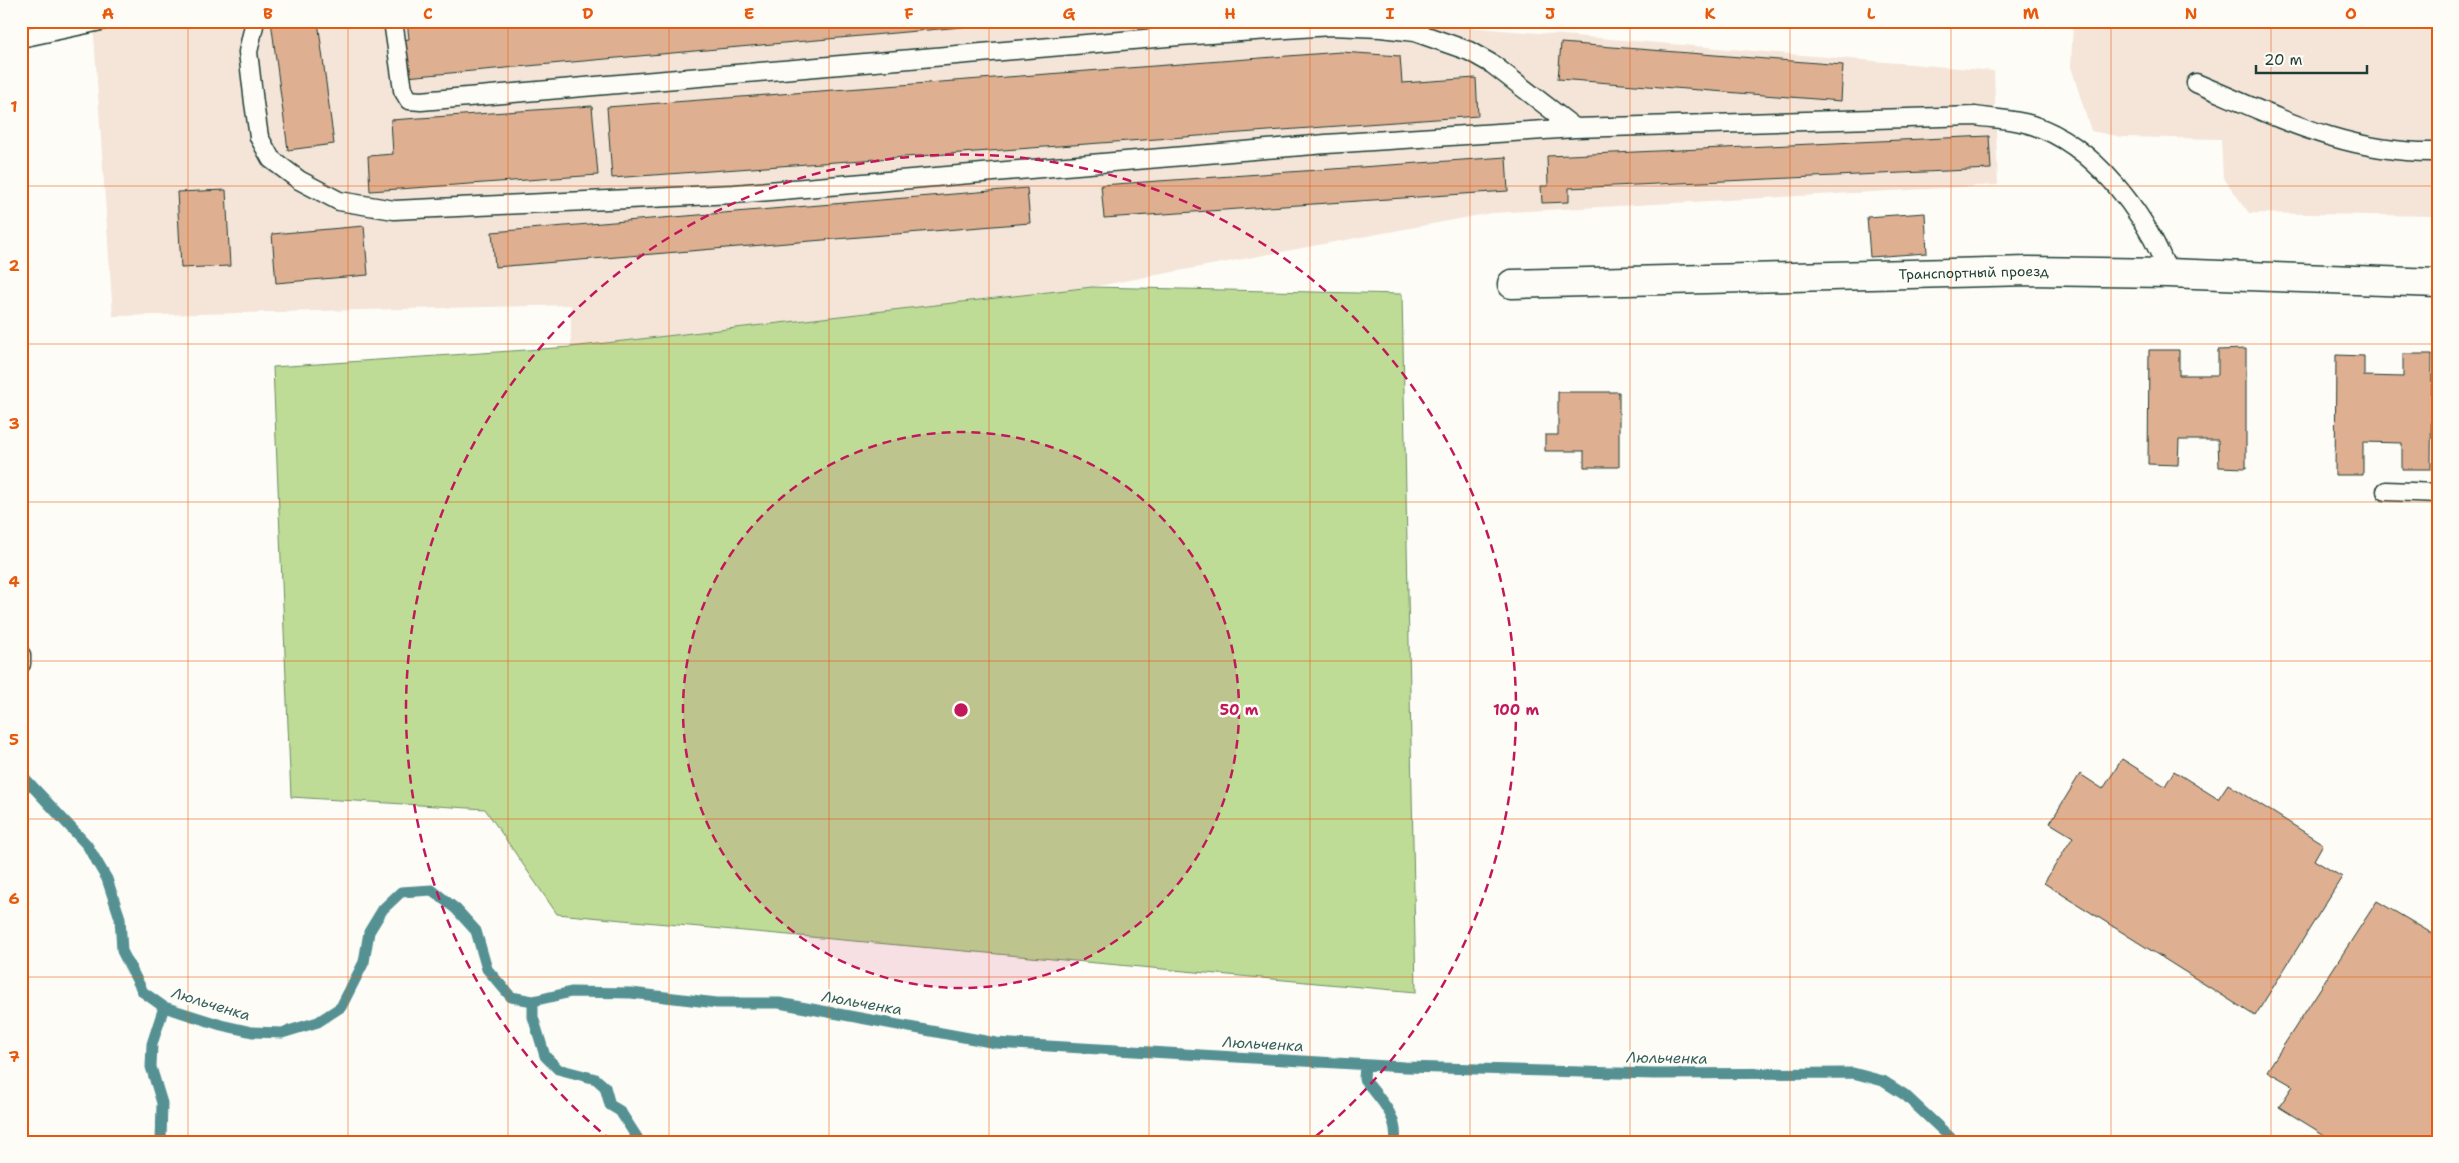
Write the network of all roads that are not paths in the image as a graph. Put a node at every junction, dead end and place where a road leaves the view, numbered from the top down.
1 (101, 21) edge
2 (255, 21) edge
3 (393, 21) edge
4 (1156, 21) edge
5 (1178, 36) junction
6 (21, 38) edge
7 (2196, 83) dead end
8 (1575, 128) junction
9 (2438, 152) edge
10 (2168, 273) junction
11 (2438, 283) edge
12 (1512, 284) dead end
13 (2386, 491) dead end
14 (2438, 493) edge
15 (21, 654) edge
16 (21, 664) edge

1 - 6 lane
2 - 8 lane
3 - 5 lane
4 - 5 lane
5 - 8 lane
7 - 9 lane
8 - 10 lane
10 - 11 street, Транспортный проезд
10 - 12 street, Транспортный проезд
13 - 14 lane
15 - 16 lane

